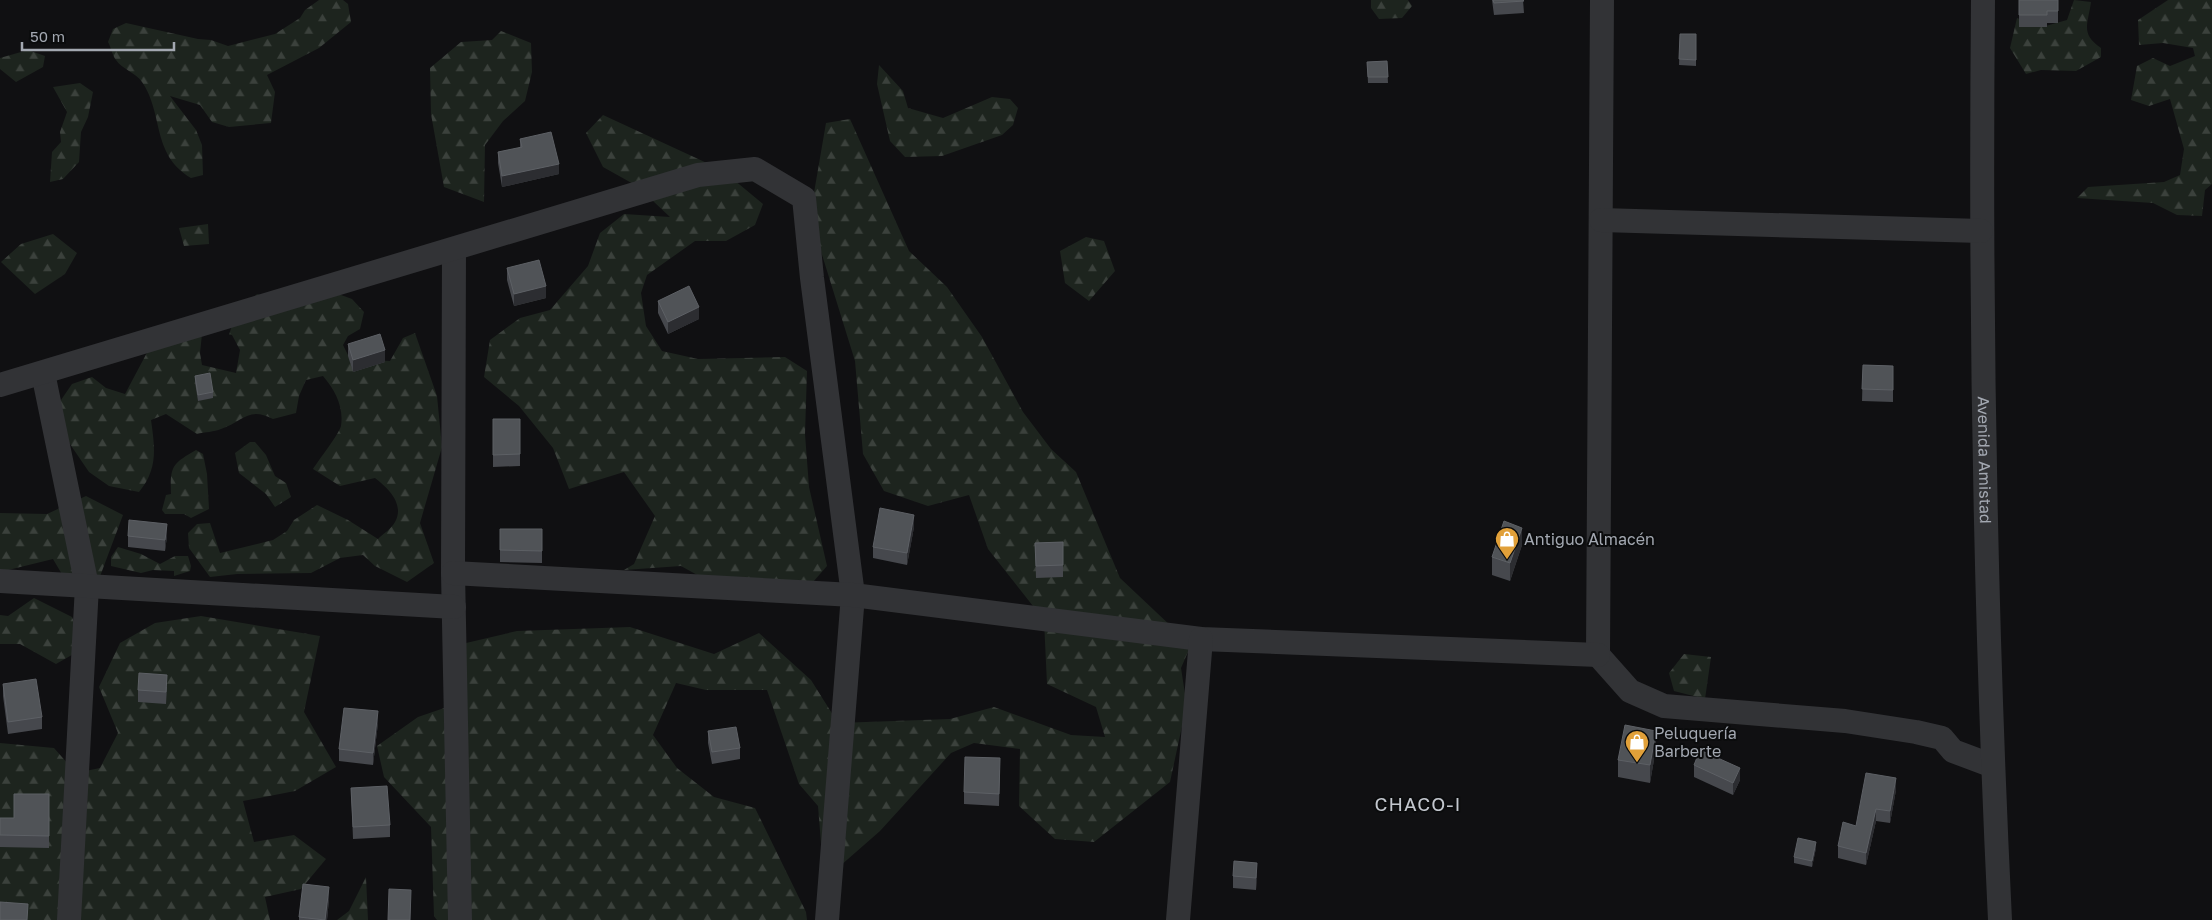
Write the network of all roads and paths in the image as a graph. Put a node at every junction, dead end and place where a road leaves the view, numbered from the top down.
1 (1602, 0) edge
2 (1983, 0) edge
3 (1601, 220) junction
4 (1980, 231) junction
5 (454, 250) junction
6 (43, 372) junction
7 (0, 385) edge
8 (453, 573) junction
9 (0, 581) edge
10 (86, 586) junction
11 (853, 595) junction
12 (454, 607) junction
13 (1201, 639) junction
14 (1598, 655) junction
15 (1993, 766) junction
16 (69, 920) edge
17 (460, 920) edge
18 (827, 920) edge
19 (1178, 920) edge
20 (2000, 920) edge

1 - 3 street
2 - 4 street, Avenida Amistad
3 - 4 street
3 - 14 street
4 - 15 street, Avenida Amistad
5 - 6 street
5 - 8 street
5 - 11 street
6 - 7 street
6 - 10 street
8 - 11 street
8 - 12 street
9 - 10 street
10 - 12 street
10 - 16 street
11 - 13 street
11 - 18 street
12 - 17 street
13 - 14 street
13 - 19 street
14 - 15 street
15 - 20 street, Avenida Amistad

